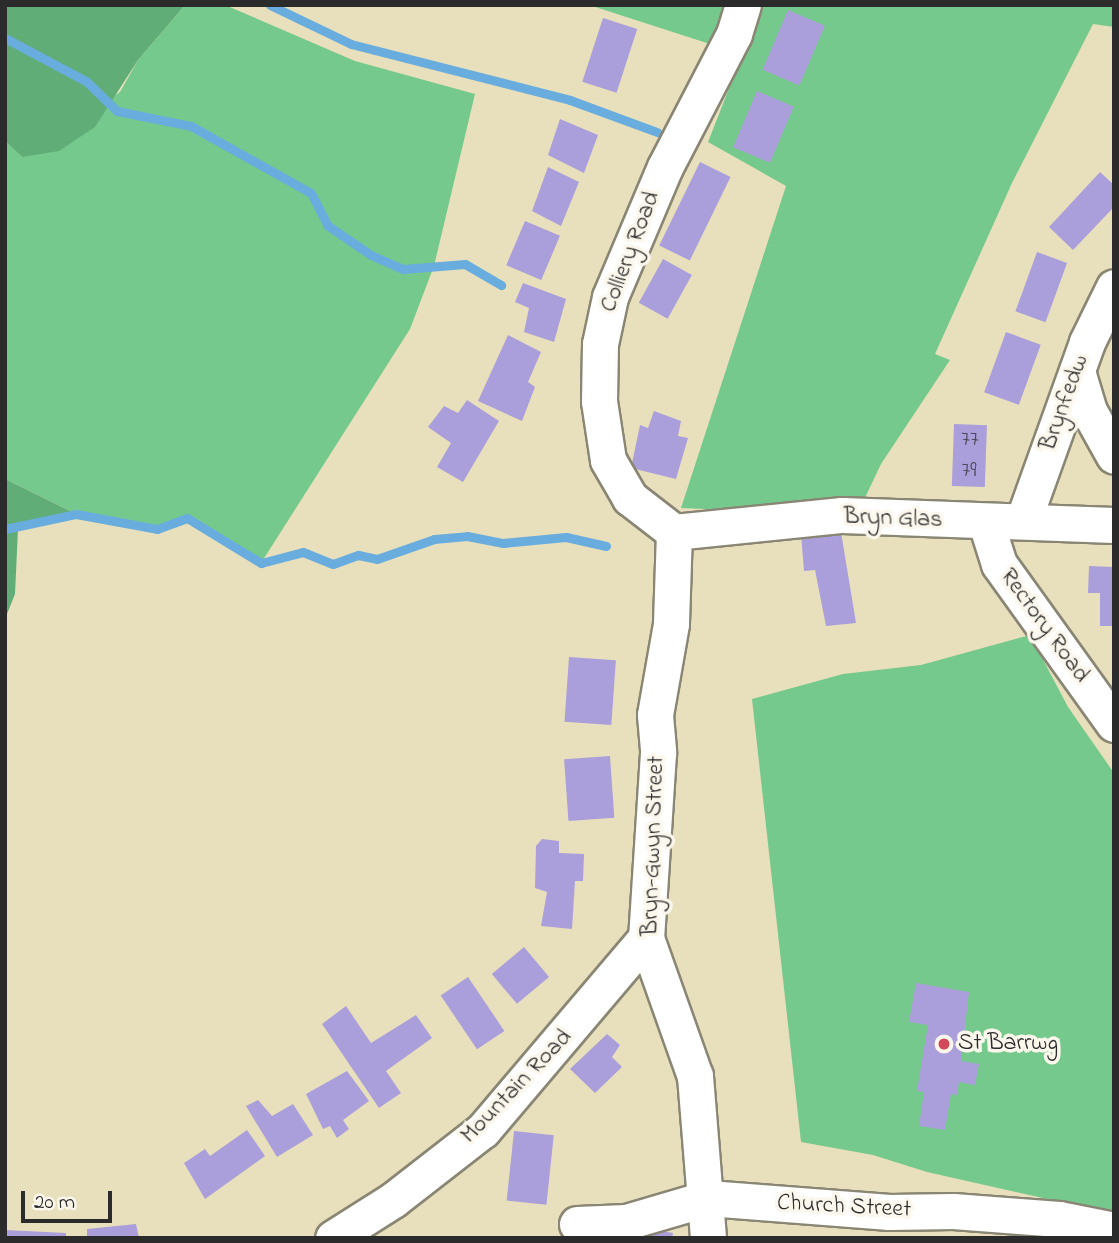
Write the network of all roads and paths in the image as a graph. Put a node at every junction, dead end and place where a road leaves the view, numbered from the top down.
1 (743, 5) edge
2 (1114, 287) edge
3 (1077, 371) junction
4 (1114, 456) edge
5 (1023, 521) junction
6 (986, 523) junction
7 (1114, 525) edge
8 (674, 532) junction
9 (1114, 724) edge
10 (646, 938) junction
11 (708, 1198) junction
12 (577, 1224) dead end
13 (951, 1224) edge
14 (1114, 1230) edge
15 (332, 1238) edge
16 (708, 1238) edge

1 - 8 street, Colliery Road
2 - 3 street, Brynfedw
3 - 4 street
3 - 5 street, Brynfedw
5 - 6 street, Bryn Glas
5 - 7 street, Bryn Glas
6 - 8 street, Bryn Glas
6 - 9 street, Rectory Road
8 - 10 street, Bryn-Gwyn Street
10 - 11 street, Bryn-Gwyn Street
10 - 15 street, Mountain Road
11 - 12 street, Church Street
11 - 13 street, Church Street
11 - 16 street, Bryn-Gwyn Street
13 - 14 street, Church Street

